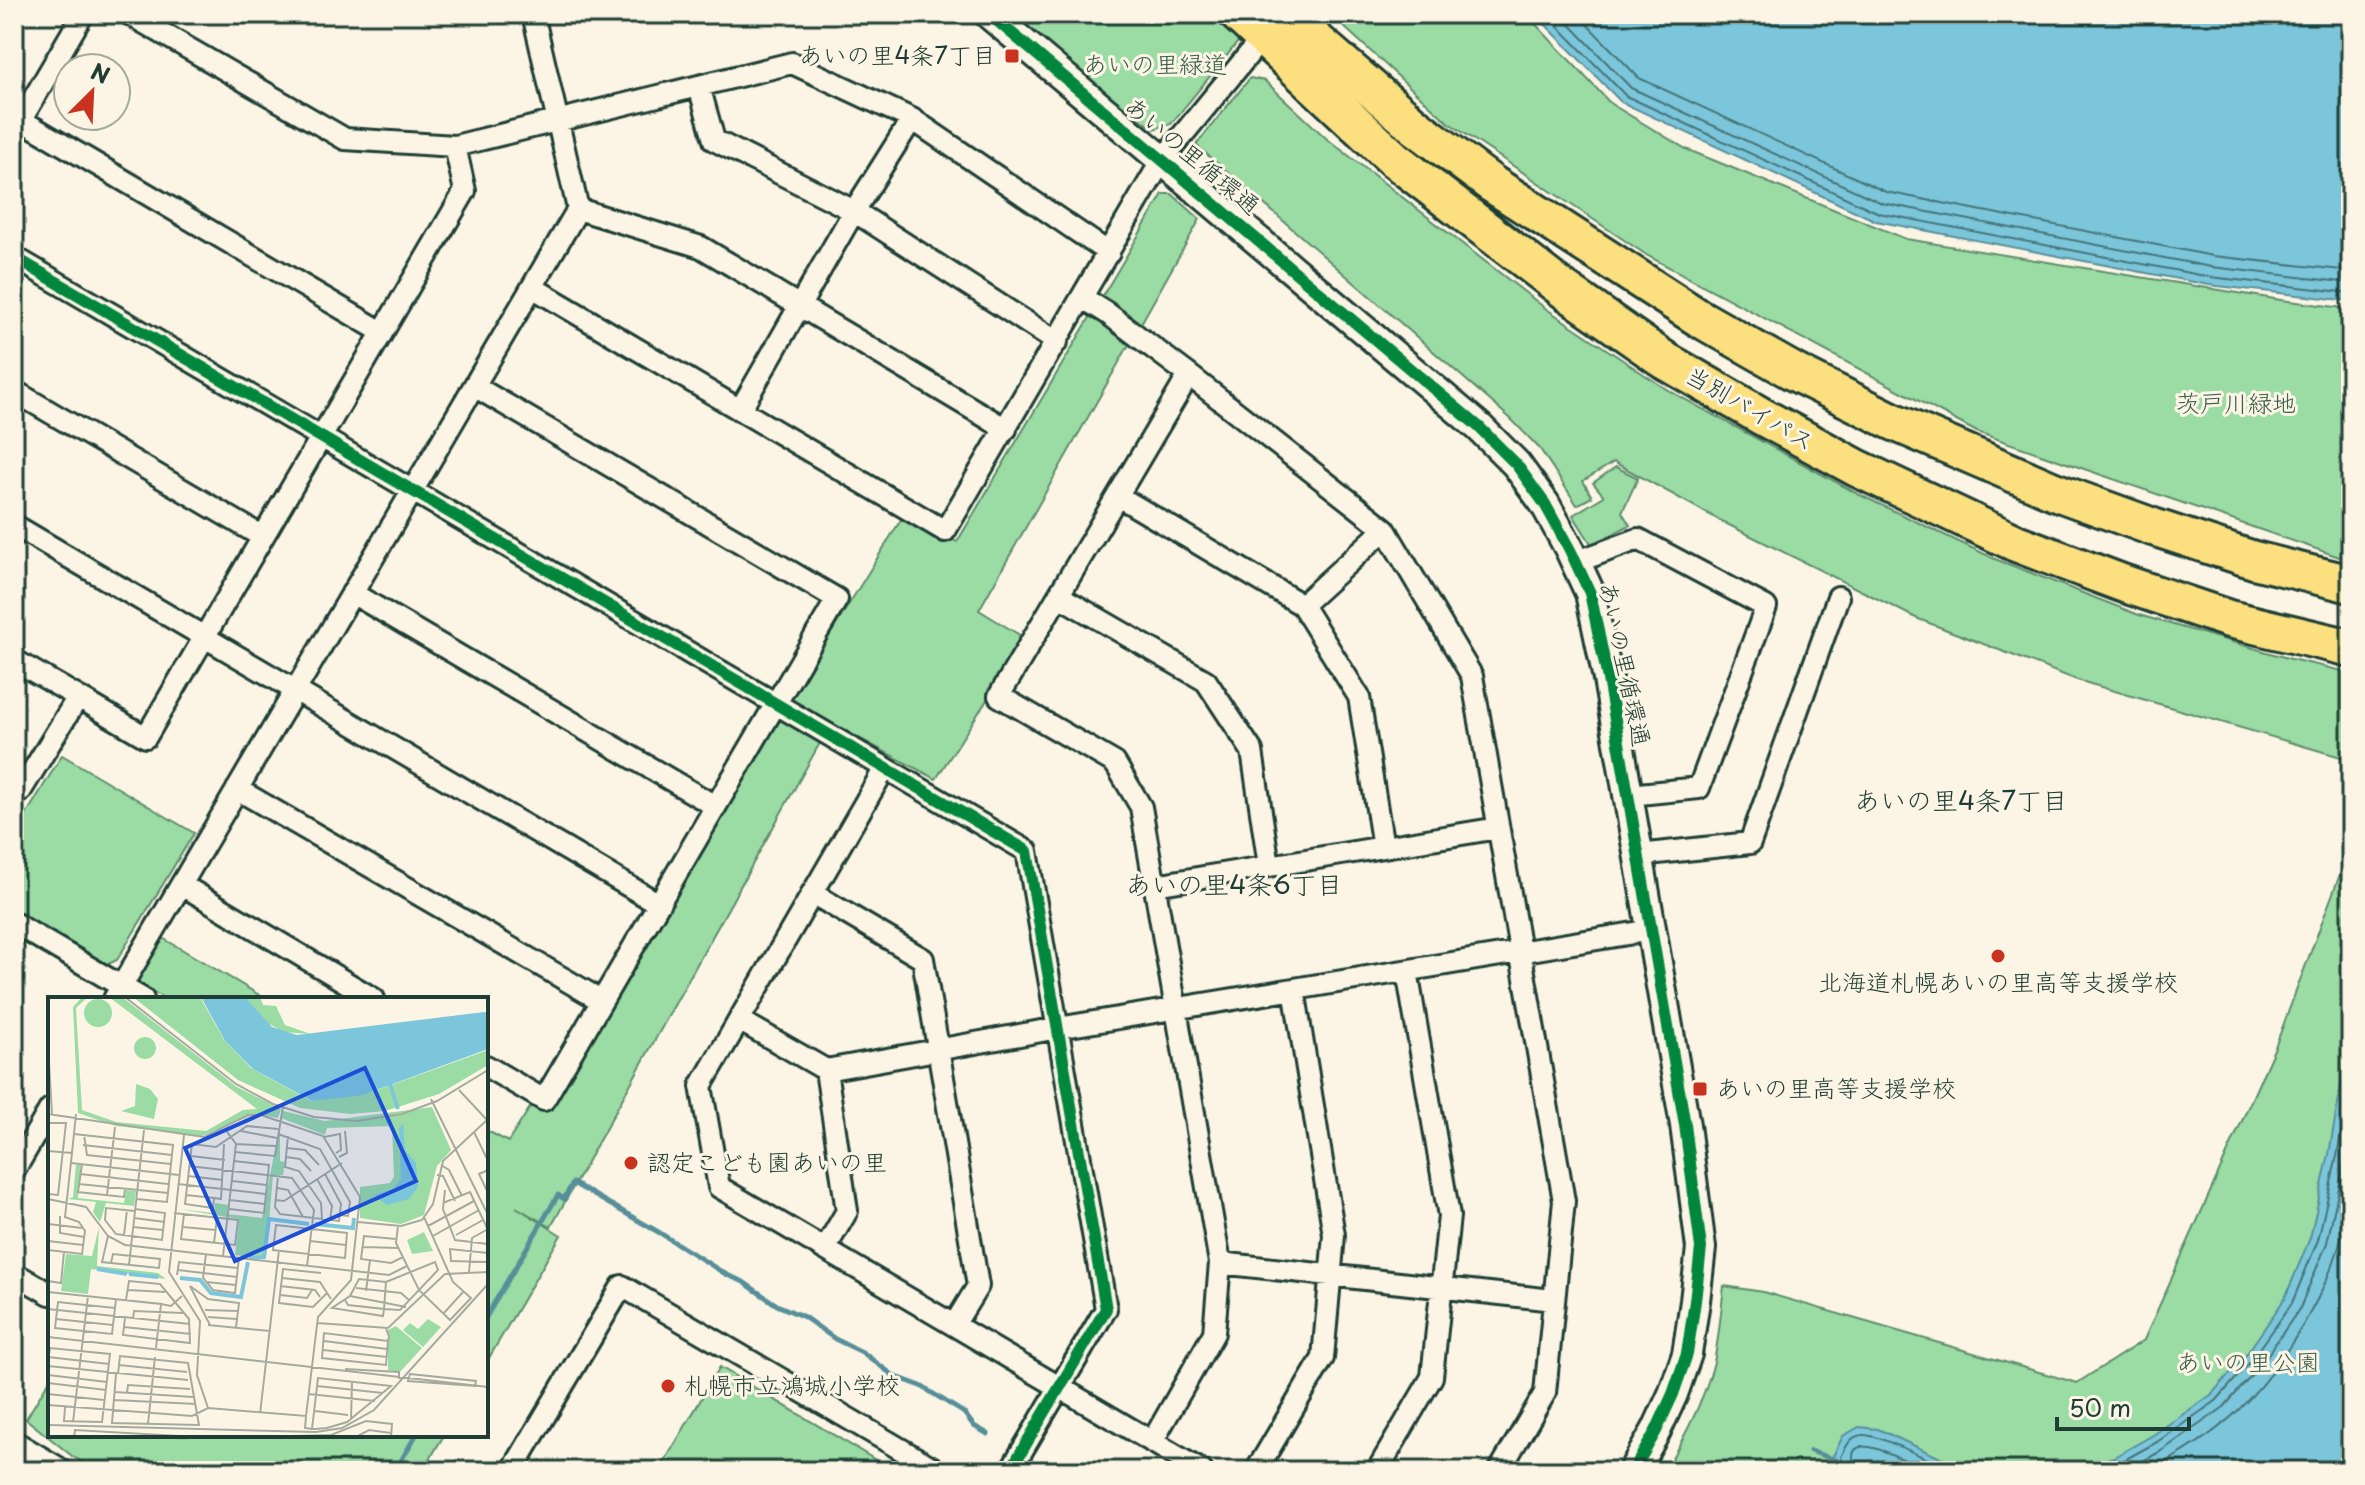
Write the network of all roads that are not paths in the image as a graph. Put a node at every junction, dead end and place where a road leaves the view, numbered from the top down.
1 (83, 14) edge
2 (129, 14) edge
3 (533, 14) edge
4 (989, 14) edge
5 (1267, 20) edge
6 (699, 86) junction
7 (912, 119) junction
8 (557, 122) junction
9 (18, 126) edge
10 (455, 146) junction
11 (1162, 160) junction
12 (578, 209) junction
13 (854, 211) junction
14 (1109, 253) junction
15 (14, 257) edge
16 (532, 287) junction
17 (1083, 298) junction
18 (800, 306) junction
19 (382, 332) junction
20 (1057, 342) junction
21 (1189, 375) junction
22 (474, 386) junction
23 (14, 391) edge
24 (740, 410) junction
25 (1006, 429) junction
26 (321, 437) junction
27 (413, 491) junction
28 (1118, 496) junction
29 (14, 525) edge
30 (1385, 529) junction
31 (263, 537) junction
32 (1576, 562) junction
33 (2351, 584) edge
34 (352, 593) junction
35 (1059, 596) junction
36 (1838, 597) dead end
37 (1302, 605) junction
38 (204, 637) junction
39 (2351, 648) edge
40 (14, 660) edge
41 (296, 690) junction
42 (78, 697) junction
43 (775, 703) junction
44 (885, 768) junction
45 (14, 789) edge
46 (237, 789) junction
47 (1629, 795) junction
48 (715, 806) junction
49 (1498, 828) junction
50 (1383, 847) junction
51 (1639, 855) junction
52 (1269, 866) junction
53 (182, 885) junction
54 (1155, 885) junction
55 (812, 893) junction
56 (659, 904) junction
57 (14, 923) edge
58 (1652, 930) junction
59 (1519, 952) junction
60 (1407, 971) junction
61 (1294, 989) junction
62 (118, 993) edge
63 (371, 997) edge
64 (602, 1001) junction
65 (1177, 1009) junction
66 (739, 1020) junction
67 (1058, 1028) junction
68 (938, 1050) junction
69 (488, 1067) edge
70 (826, 1070) junction
71 (48, 1112) edge
72 (14, 1171) edge
73 (825, 1249) junction
74 (1220, 1263) junction
75 (14, 1273) edge
76 (1331, 1275) junction
77 (1441, 1288) junction
78 (48, 1293) edge
79 (1553, 1300) junction
80 (954, 1325) junction
81 (1059, 1387) junction
82 (1152, 1442) junction
83 (14, 1446) edge
84 (56, 1471) edge
85 (512, 1471) edge
86 (938, 1471) edge
87 (1010, 1471) edge
88 (1202, 1471) edge
89 (1256, 1471) edge
90 (1377, 1471) edge
91 (1499, 1471) edge
92 (1633, 1471) edge

1 - 9 street
2 - 10 street
3 - 8 street
4 - 11 street, あいの里循環通
5 - 11 street
5 - 33 highway
5 - 39 highway, 当別バイパス
6 - 7 street
6 - 8 street
6 - 13 street
7 - 13 street
7 - 14 street
8 - 10 street
8 - 12 street
9 - 19 street
10 - 19 street
11 - 14 street
11 - 32 street, あいの里循環通
12 - 16 street
12 - 18 street
13 - 18 street
13 - 20 street
14 - 17 street
15 - 26 street
16 - 22 street
16 - 24 street
17 - 20 street
17 - 21 street
18 - 24 street
18 - 25 street
19 - 26 street
20 - 25 street
21 - 28 street
21 - 30 street
22 - 27 street
22 - 43 street
23 - 31 street
24 - 25 street
26 - 27 street
26 - 31 street
27 - 34 street
27 - 43 street
28 - 35 street
28 - 37 street
29 - 38 street
30 - 37 street
30 - 49 street
31 - 38 street
32 - 47 street, あいの里循環通
32 - 47 street
34 - 41 street
34 - 48 street
35 - 52 street
35 - 54 street
36 - 51 street
37 - 50 street
38 - 41 street
38 - 42 street
40 - 42 street
41 - 46 street
41 - 56 street
42 - 45 street
43 - 44 street
43 - 48 street
44 - 55 street
44 - 67 street
46 - 53 street
46 - 64 street
47 - 51 street, あいの里循環通
48 - 56 street
49 - 50 street
49 - 59 street
50 - 52 street
51 - 58 street, あいの里循環通
52 - 54 street
53 - 62 street
53 - 63 street
54 - 65 street
55 - 66 street
55 - 68 street
56 - 64 street
57 - 62 street
58 - 59 street
58 - 92 street, あいの里循環通
59 - 60 street
59 - 79 street
60 - 61 street
60 - 77 street
61 - 65 street
61 - 76 street
64 - 69 street
65 - 67 street
65 - 74 street
66 - 70 street
66 - 73 street
67 - 68 street
67 - 81 street
68 - 70 street
68 - 80 street
70 - 73 street
71 - 72 street
73 - 80 street
74 - 76 street
74 - 82 street
75 - 78 street
76 - 77 street
76 - 89 street
77 - 79 street
77 - 90 street
79 - 91 street
80 - 81 street
81 - 82 street
81 - 87 street
82 - 88 street
83 - 84 street
85 - 86 street

